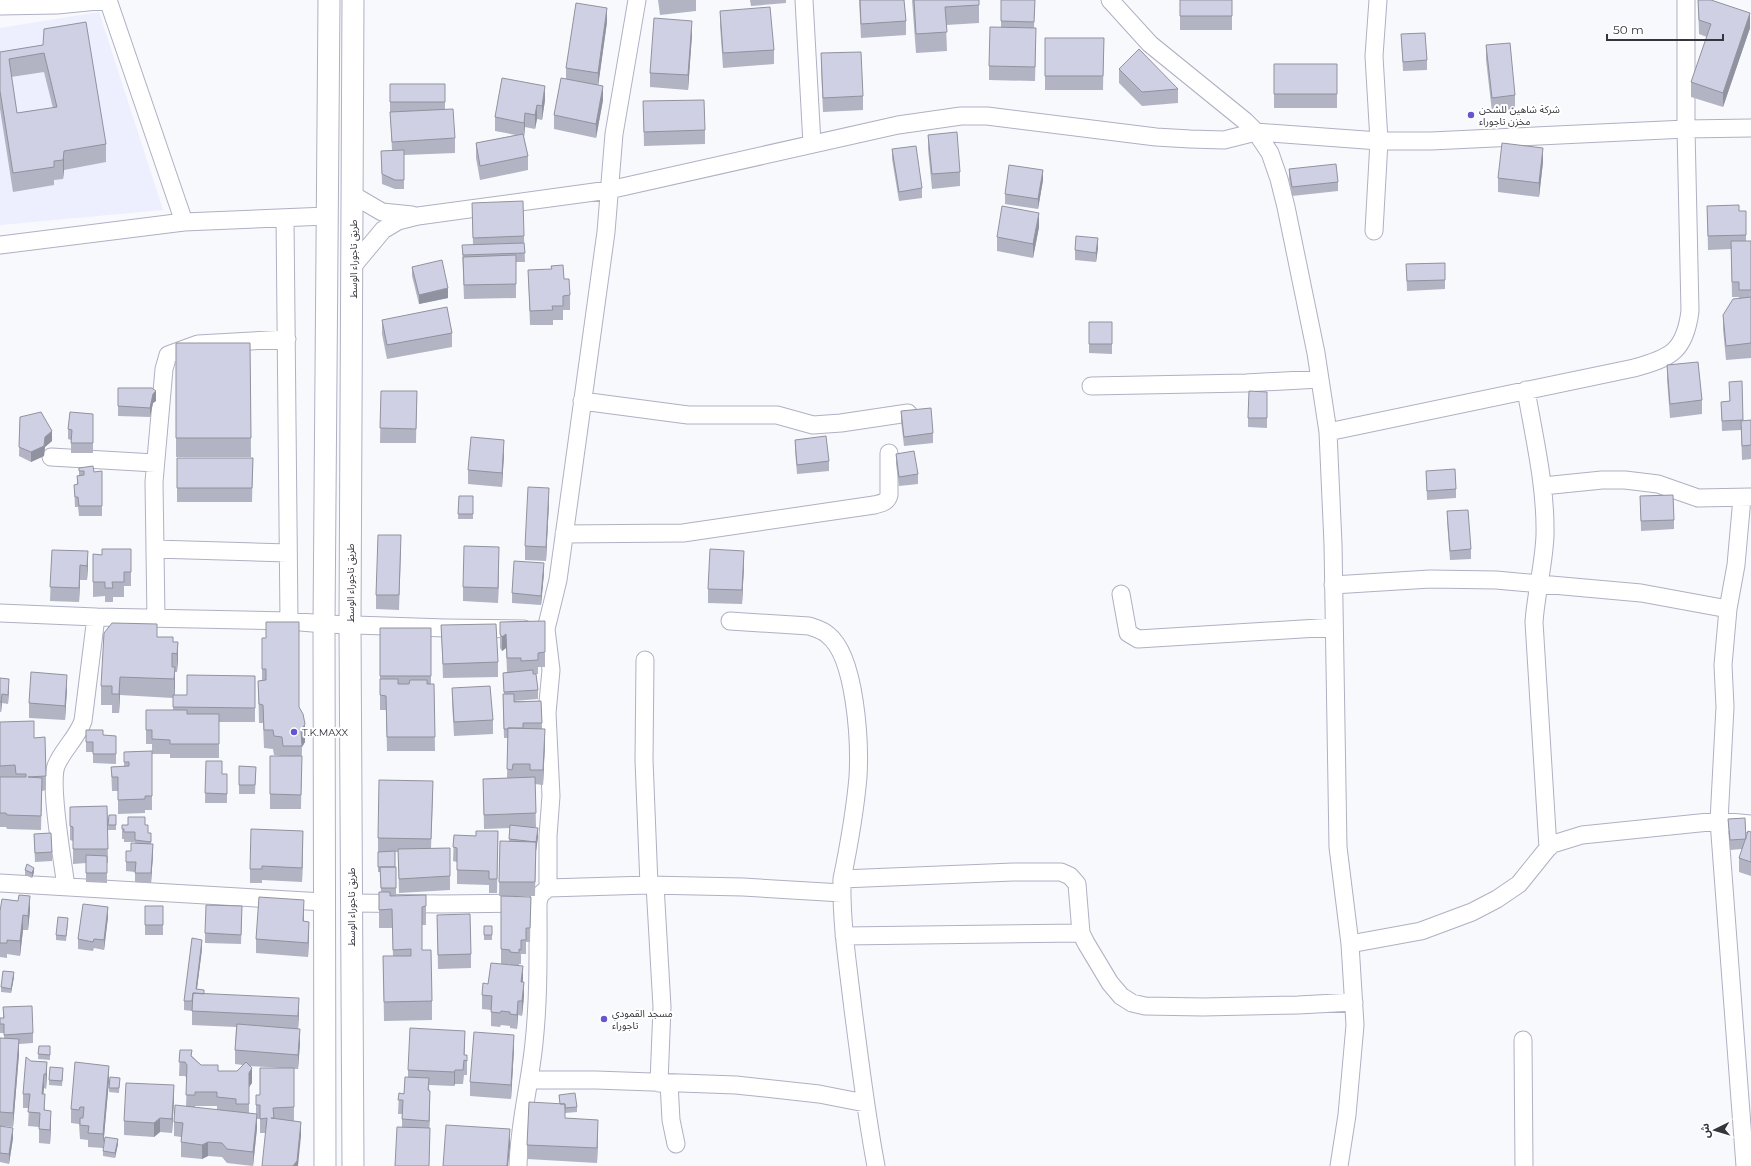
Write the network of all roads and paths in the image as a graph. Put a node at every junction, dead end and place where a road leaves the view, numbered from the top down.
1 (329, 0) edge
2 (353, 0) edge
3 (636, 0) edge
4 (804, 0) edge
5 (1110, 0) edge
6 (1378, 0) edge
7 (1686, 0) edge
8 (101, 1) edge
9 (0, 6) edge
10 (1751, 128) edge
11 (1686, 129) junction
12 (1256, 132) junction
13 (1379, 141) junction
14 (812, 144) junction
15 (609, 190) junction
16 (353, 195) junction
17 (327, 216) junction
18 (418, 216) junction
19 (285, 218) junction
20 (184, 222) junction
21 (1374, 231) dead end
22 (0, 245) edge
23 (353, 266) junction
24 (287, 339) junction
25 (1320, 379) junction
26 (1091, 386) dead end
27 (1526, 390) junction
28 (582, 401) junction
29 (908, 413) edge
30 (1328, 432) junction
31 (889, 453) dead end
32 (50, 457) dead end
33 (155, 463) junction
34 (1543, 486) junction
35 (1746, 497) edge
36 (564, 534) junction
37 (155, 549) junction
38 (288, 553) junction
39 (1333, 585) junction
40 (1539, 585) junction
41 (1121, 594) dead end
42 (1728, 609) junction
43 (0, 613) edge
44 (96, 617) junction
45 (156, 618) junction
46 (289, 621) junction
47 (730, 621) dead end
48 (324, 624) junction
49 (350, 624) junction
50 (1334, 627) junction
51 (546, 629) junction
52 (645, 660) dead end
53 (1719, 821) junction
54 (1751, 824) edge
55 (1548, 848) junction
56 (0, 883) edge
57 (652, 885) junction
58 (842, 886) junction
59 (66, 887) junction
60 (548, 888) junction
61 (324, 902) junction
62 (351, 903) junction
63 (538, 903) junction
64 (1081, 933) junction
65 (844, 936) junction
66 (1350, 944) junction
67 (1354, 1002) junction
68 (1523, 1040) dead end
69 (529, 1080) junction
70 (664, 1083) junction
71 (865, 1103) junction
72 (676, 1144) dead end
73 (325, 1166) edge
74 (353, 1166) edge
75 (518, 1166) edge
76 (876, 1166) edge
77 (1339, 1166) edge
78 (1524, 1166) edge
79 (1745, 1166) edge

1 - 17 main road
2 - 16 main road, طريق تاجوراء الوسط
3 - 15 street
4 - 14 street
5 - 12 street
6 - 13 street
7 - 11 street
8 - 9 street
8 - 20 street
10 - 11 street
11 - 13 street
11 - 27 street
12 - 13 street
12 - 14 street
12 - 25 street
13 - 21 street
14 - 15 street
15 - 18 street
15 - 28 street
16 - 18 street
16 - 23 main road, طريق تاجوراء الوسط
17 - 19 street
17 - 48 main road
18 - 23 street
19 - 20 street
19 - 24 street
20 - 22 street
23 - 49 main road, طريق تاجوراء الوسط
24 - 33 street
24 - 38 street
25 - 26 street
25 - 30 street
27 - 30 street
27 - 34 street
28 - 29 street
28 - 36 street
30 - 39 street
31 - 36 street
32 - 33 street
33 - 37 street
34 - 35 street
34 - 40 street
35 - 42 street
36 - 51 street
37 - 38 street
37 - 45 street
38 - 46 street
39 - 40 street
39 - 50 street
40 - 42 street
40 - 55 street
41 - 50 street
42 - 53 street
43 - 44 street
44 - 45 street
44 - 59 street
45 - 46 street
46 - 48 street
47 - 58 street
48 - 49 street
48 - 61 main road
49 - 51 street
49 - 62 main road, طريق تاجوراء الوسط
50 - 66 street
51 - 60 street
52 - 57 street
53 - 54 street
53 - 55 street
53 - 79 street
55 - 66 street
56 - 59 street
57 - 58 street
57 - 60 street
57 - 70 street
58 - 64 street
58 - 65 street
59 - 61 street
60 - 63 street
61 - 73 main road
62 - 63 street
62 - 74 main road, طريق تاجوراء الوسط
63 - 69 street
64 - 65 street
64 - 67 street
65 - 71 street
66 - 67 street
67 - 77 street
68 - 78 street
69 - 70 street
69 - 75 street
70 - 71 street
70 - 72 street
71 - 76 street

